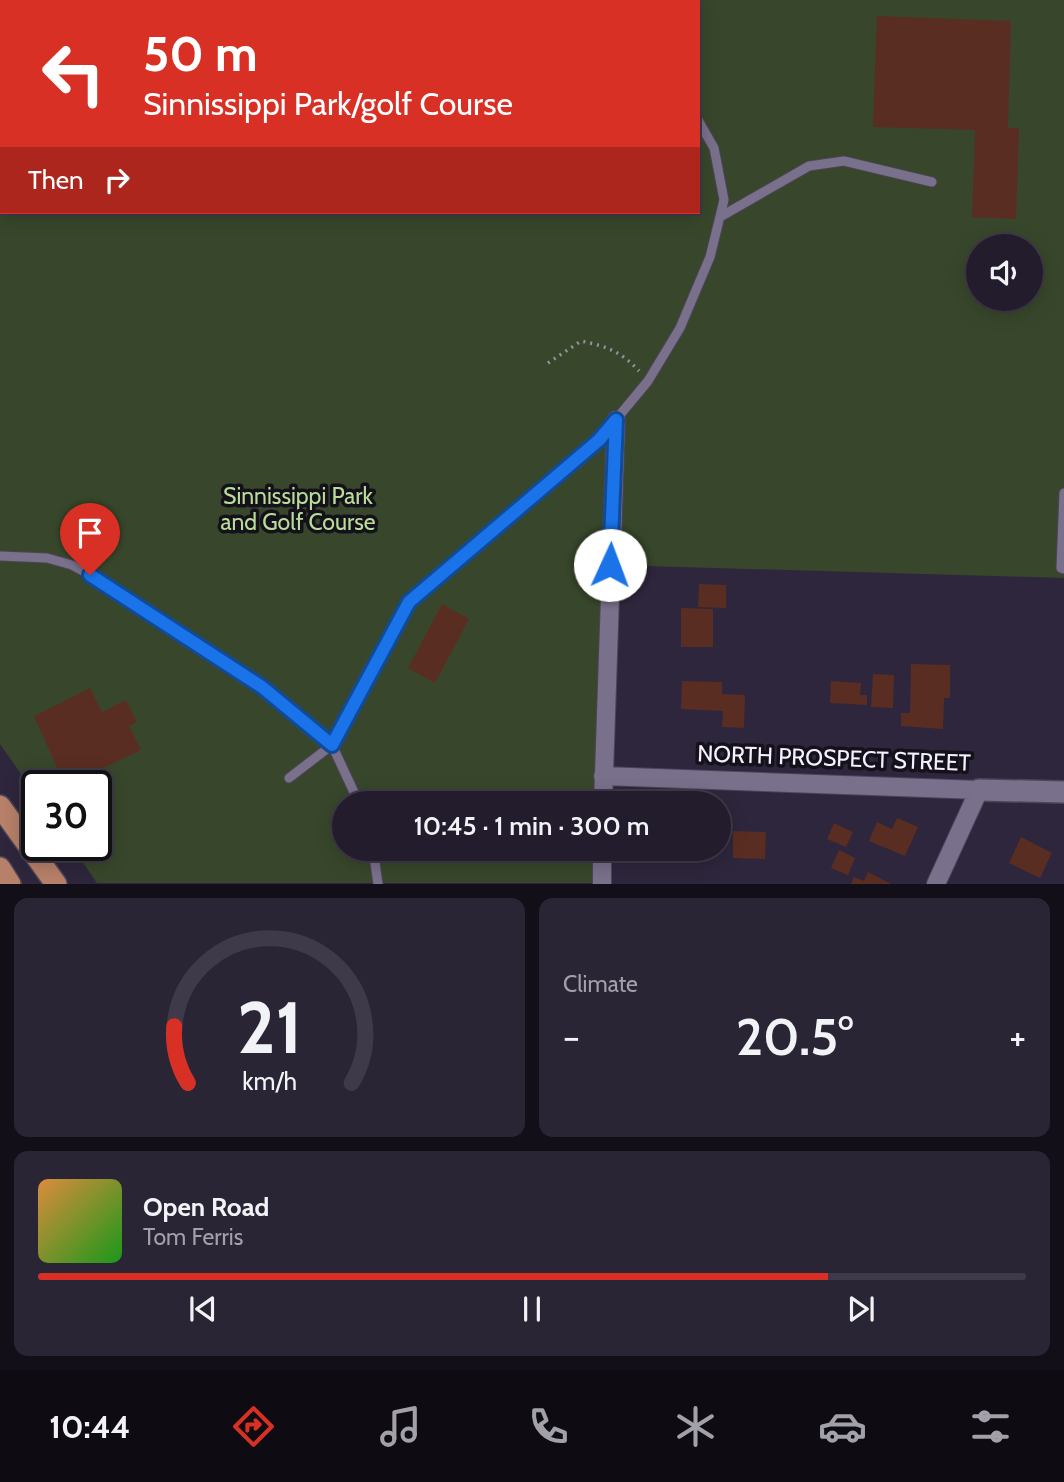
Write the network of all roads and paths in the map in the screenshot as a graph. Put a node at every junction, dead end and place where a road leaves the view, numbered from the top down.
1 (700, 124) edge
2 (932, 182) dead end
3 (720, 216) junction
4 (548, 363) dead end
5 (648, 381) junction
6 (616, 420) junction
7 (1064, 493) edge
8 (0, 556) edge
9 (1064, 569) edge
10 (332, 745) junction
11 (603, 776) junction
12 (289, 778) dead end
13 (979, 790) junction
14 (353, 791) edge
15 (603, 791) edge
16 (1064, 792) edge
17 (0, 806) edge
18 (375, 861) edge
19 (602, 861) edge
20 (0, 868) edge
21 (10, 884) edge
22 (57, 884) edge
23 (378, 884) edge
24 (602, 884) edge
25 (936, 884) edge

1 - 3 lane
2 - 3 lane
3 - 5 lane
4 - 5 path
5 - 6 lane
6 - 10 lane
6 - 11 street
7 - 9 lane
8 - 10 lane
10 - 12 lane
10 - 14 lane
11 - 13 street, NORTH PROSPECT STREET
11 - 15 street
13 - 16 street, NORTH PROSPECT STREET
13 - 25 street
17 - 22 main road
18 - 23 lane
19 - 24 street
20 - 21 main road

